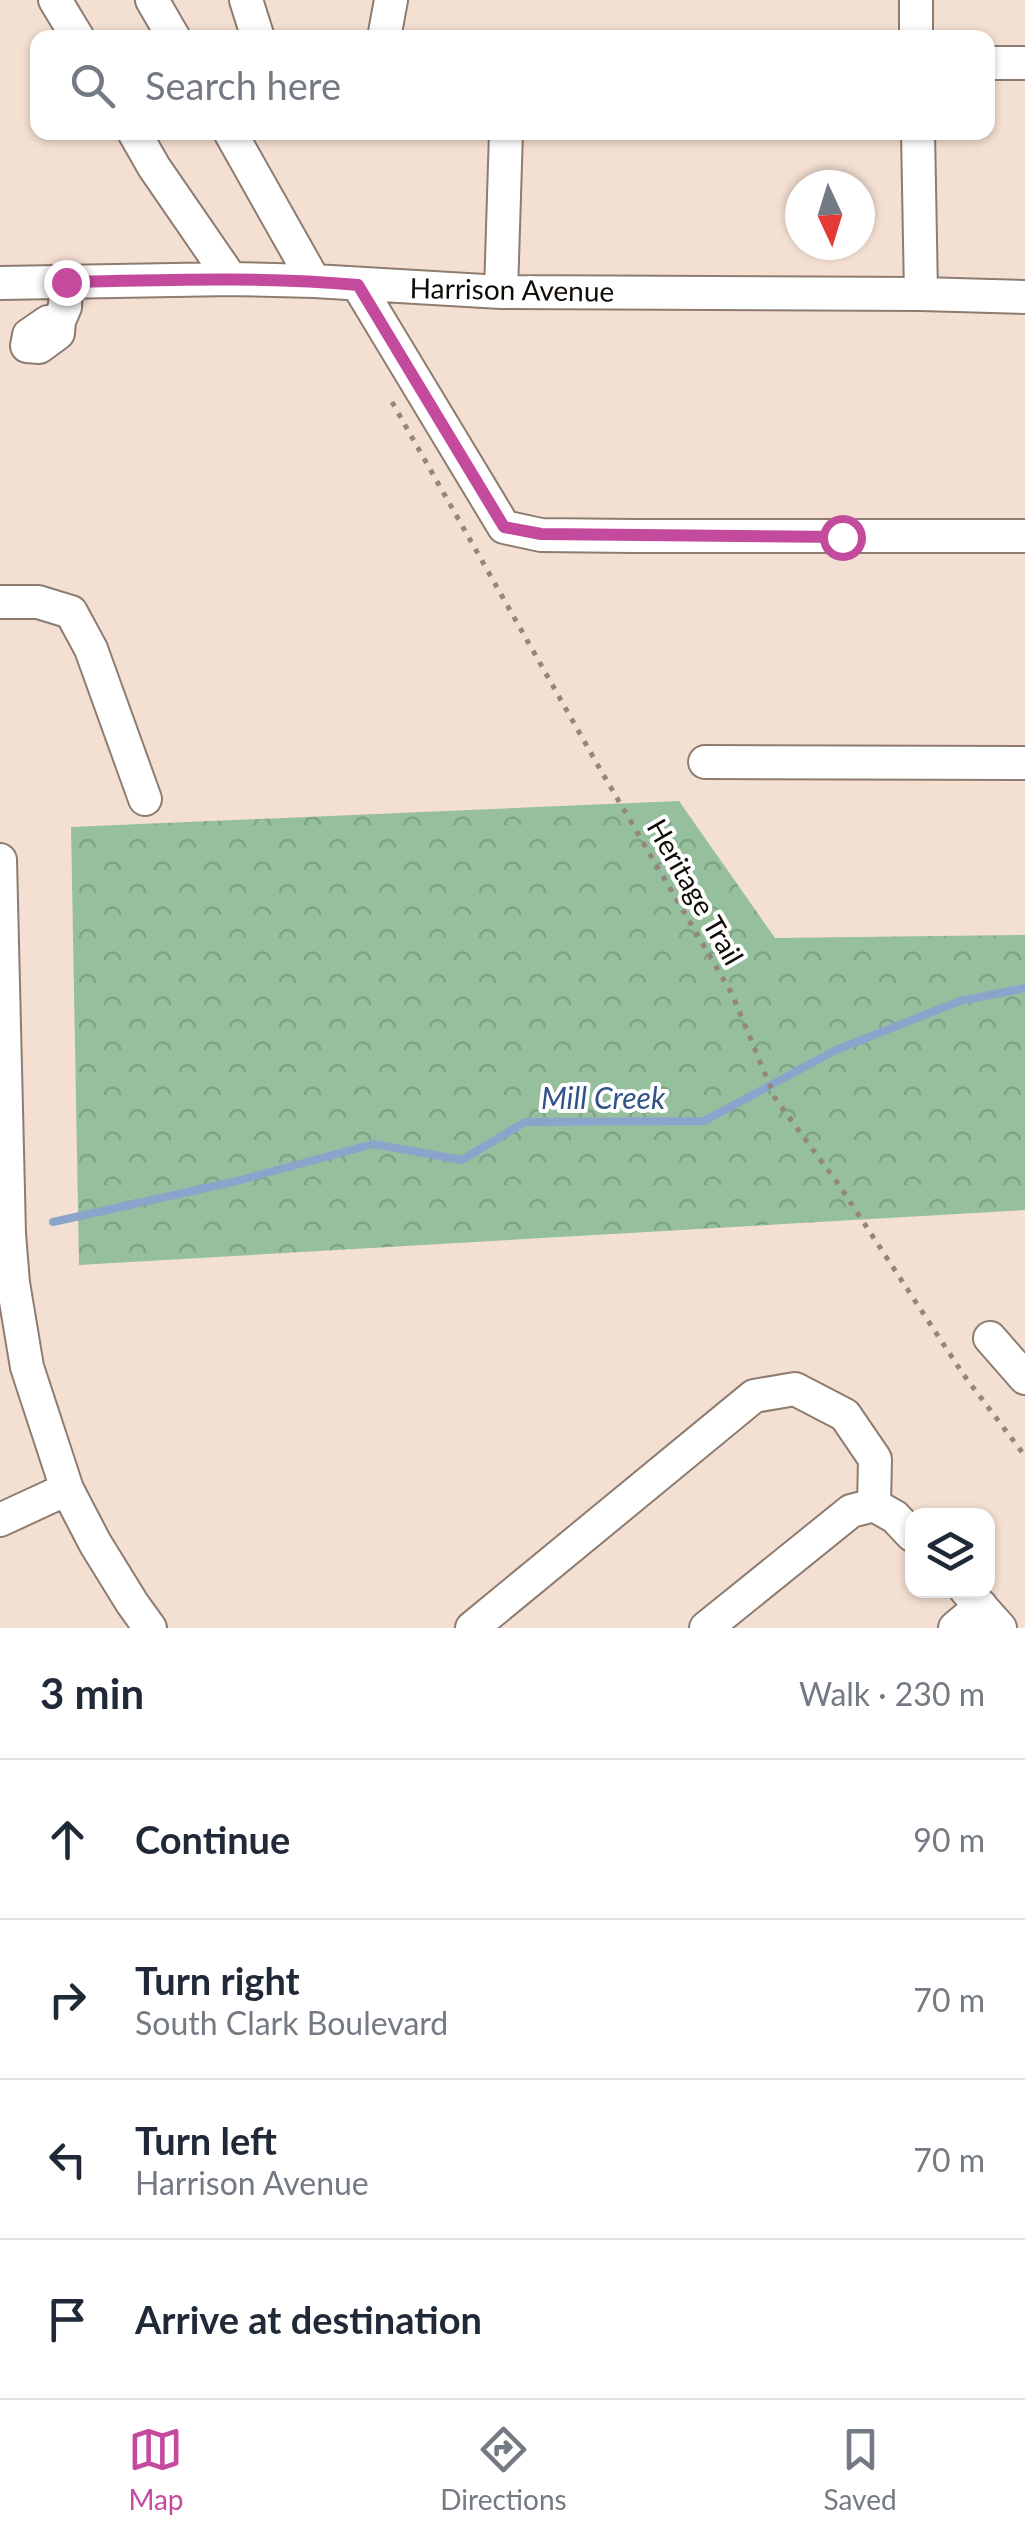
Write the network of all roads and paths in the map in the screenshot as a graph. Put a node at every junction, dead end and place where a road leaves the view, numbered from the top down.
1 (55, 0) edge
2 (152, 0) edge
3 (246, 0) edge
4 (391, 0) edge
5 (916, 0) edge
6 (73, 30) edge
7 (169, 30) edge
8 (255, 30) edge
9 (385, 30) edge
10 (916, 30) edge
11 (1025, 63) edge
12 (995, 64) edge
13 (139, 140) edge
14 (235, 140) edge
15 (506, 140) edge
16 (918, 140) edge
17 (232, 279) junction
18 (314, 281) junction
19 (66, 282) junction
20 (0, 283) edge
21 (358, 285) junction
22 (500, 292) junction
23 (921, 294) junction
24 (1025, 296) edge
25 (14, 351) edge
26 (391, 401) dead end
27 (1025, 536) edge
28 (0, 602) edge
29 (705, 762) dead end
30 (1025, 763) edge
31 (145, 800) dead end
32 (0, 860) edge
33 (990, 1338) dead end
34 (1025, 1378) edge
35 (1025, 1456) edge
36 (67, 1489) junction
37 (894, 1519) edge
38 (0, 1520) edge
39 (983, 1608) edge
40 (150, 1628) edge
41 (472, 1628) edge
42 (706, 1628) edge
43 (955, 1628) edge

1 - 6 street
2 - 7 street
3 - 8 street
4 - 9 street
5 - 10 street
11 - 12 street
13 - 17 street
14 - 18 street
15 - 22 street
16 - 23 street
17 - 18 street, Harrison Avenue
17 - 19 street, Harrison Avenue
18 - 21 street, Harrison Avenue
19 - 20 street, Harrison Avenue
19 - 25 street
21 - 22 street, Harrison Avenue
21 - 27 street
22 - 23 street, Harrison Avenue
23 - 24 street, Harrison Avenue
26 - 35 path, Heritage Trail
28 - 31 street
29 - 30 street
32 - 36 street
33 - 34 street
36 - 38 street
36 - 40 street
37 - 41 street
37 - 42 street
39 - 43 street

